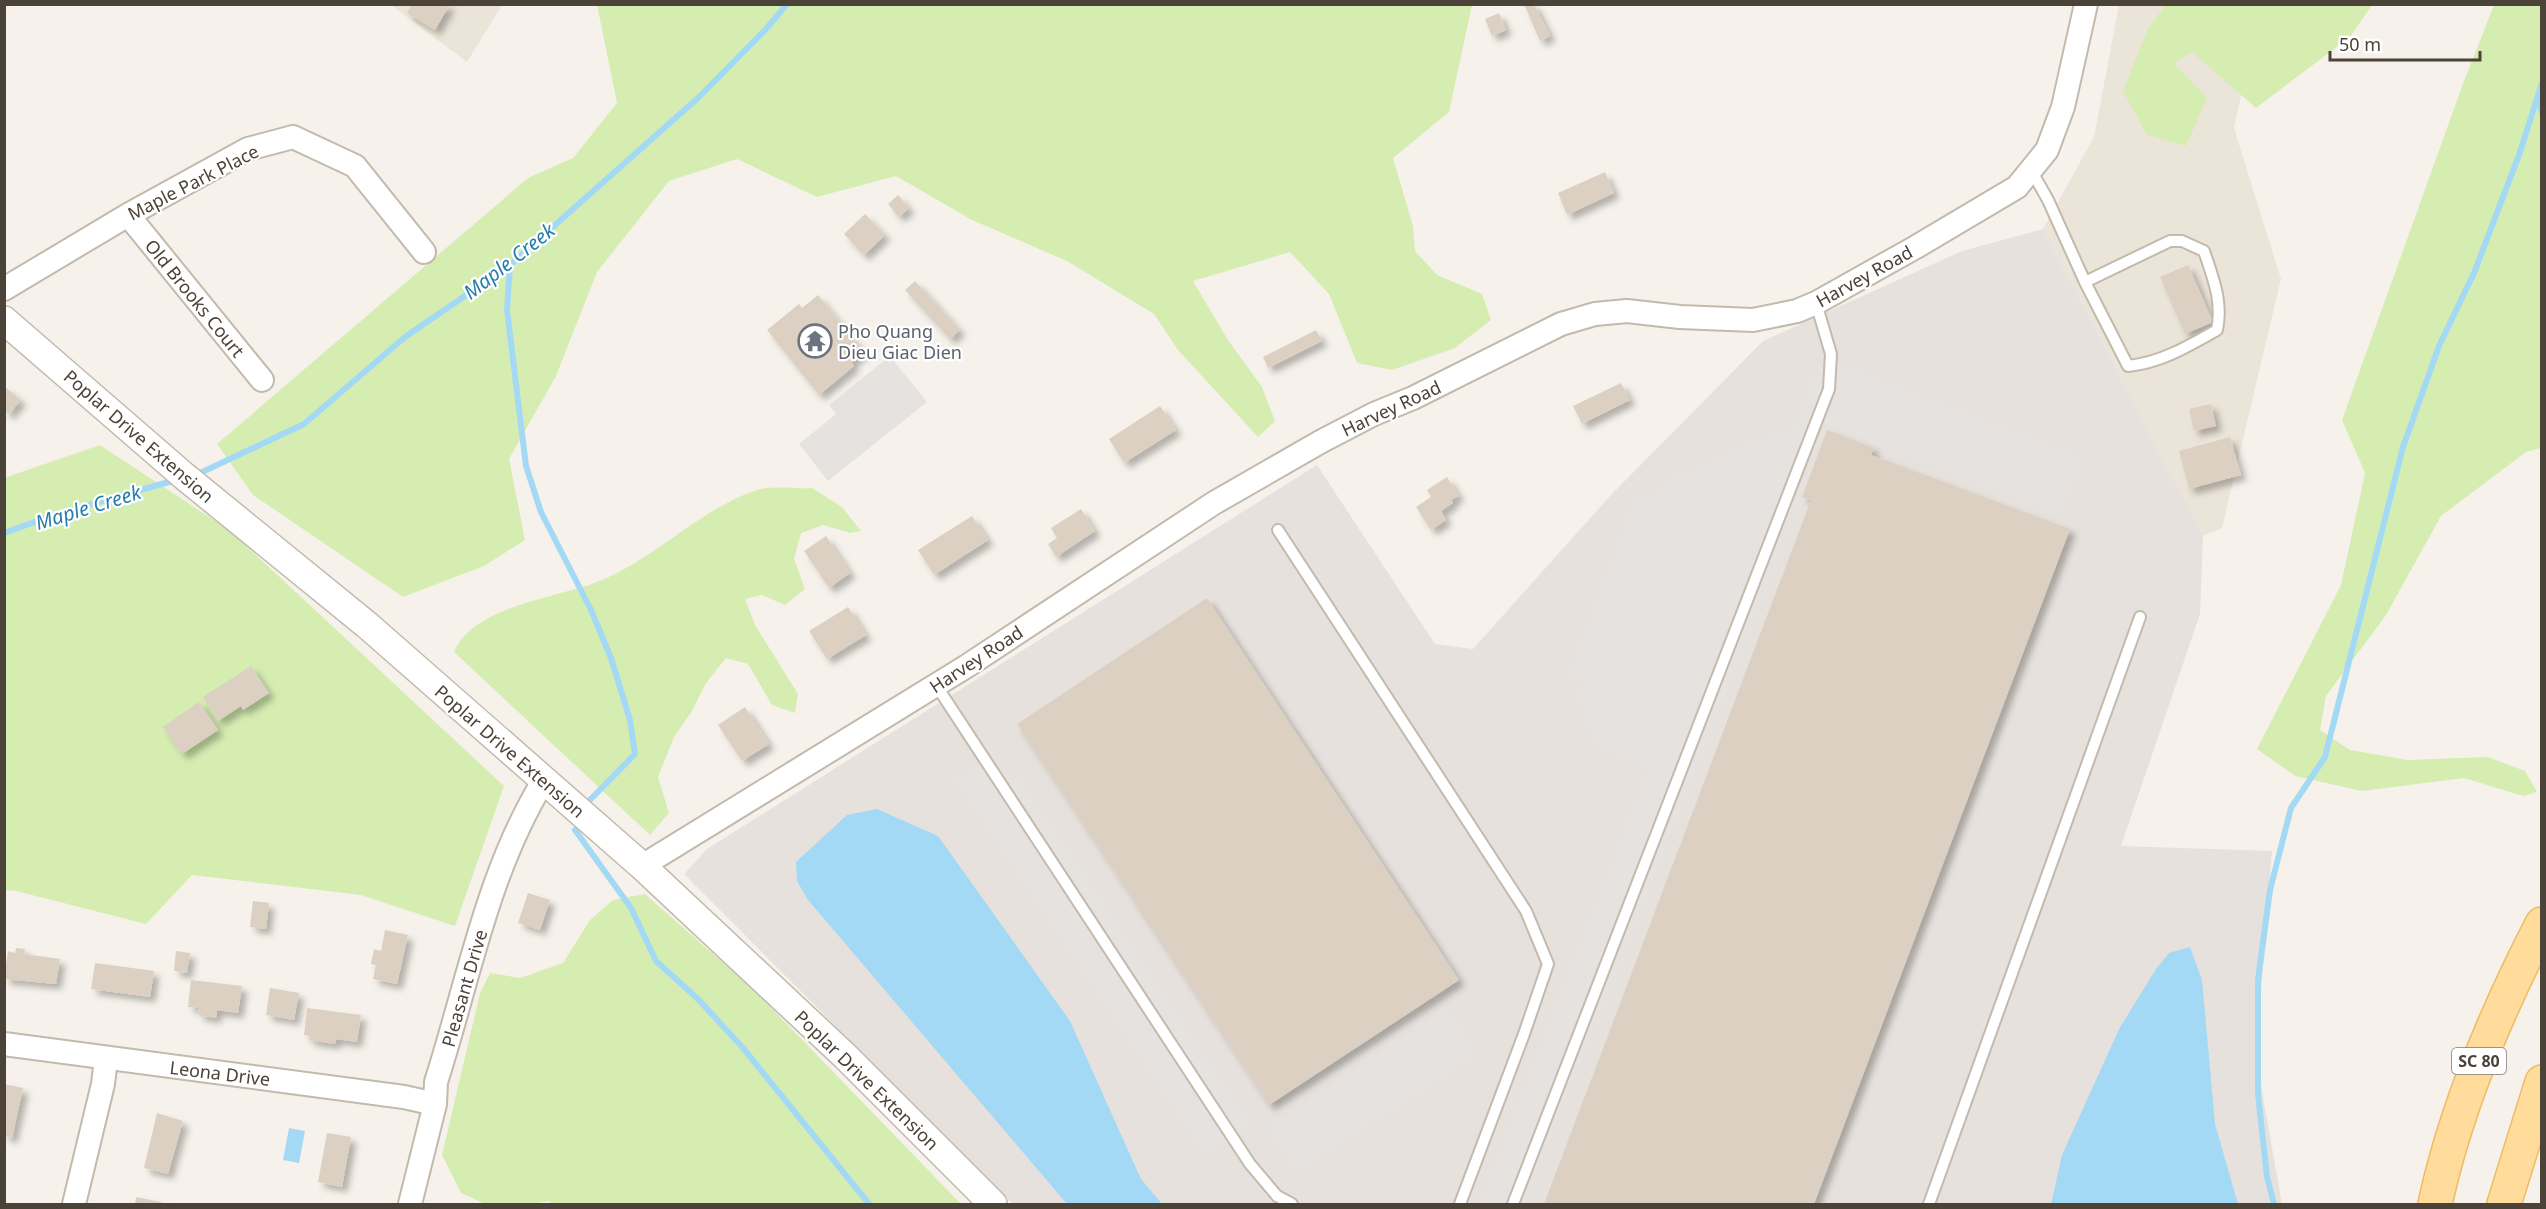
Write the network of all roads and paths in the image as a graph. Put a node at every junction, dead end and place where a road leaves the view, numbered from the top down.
1 (2086, 4) edge
2 (2030, 170) junction
3 (128, 215) junction
4 (424, 252) dead end
5 (2085, 282) junction
6 (4, 289) edge
7 (1816, 303) junction
8 (4, 320) edge
9 (262, 380) dead end
10 (1278, 530) dead end
11 (2140, 617) dead end
12 (936, 685) junction
13 (544, 780) junction
14 (642, 866) junction
15 (2541, 924) edge
16 (4, 1044) edge
17 (106, 1059) junction
18 (2541, 1082) edge
19 (435, 1104) junction
20 (74, 1204) edge
21 (410, 1204) edge
22 (993, 1204) edge
23 (1292, 1204) edge
24 (1460, 1204) edge
25 (1513, 1204) edge
26 (1929, 1204) edge
27 (2435, 1204) edge
28 (2504, 1204) edge

1 - 2 street, Harvey Road
2 - 5 lane
2 - 7 street, Harvey Road
3 - 4 street, Maple Park Place
3 - 6 street, Maple Park Place
3 - 9 street, Old Brooks Court
5 - 5 lane
7 - 12 street, Harvey Road
7 - 25 lane
8 - 13 street, Poplar Drive Extension
10 - 24 lane
11 - 26 lane
12 - 14 street, Harvey Road
12 - 23 lane
13 - 14 street, Poplar Drive Extension
13 - 19 street, Pleasant Drive
14 - 22 street, Poplar Drive Extension
15 - 27 main road, SC 80
16 - 17 street, Leona Drive
17 - 19 street, Leona Drive
17 - 20 street
18 - 28 main road
19 - 21 street, Pleasant Drive

